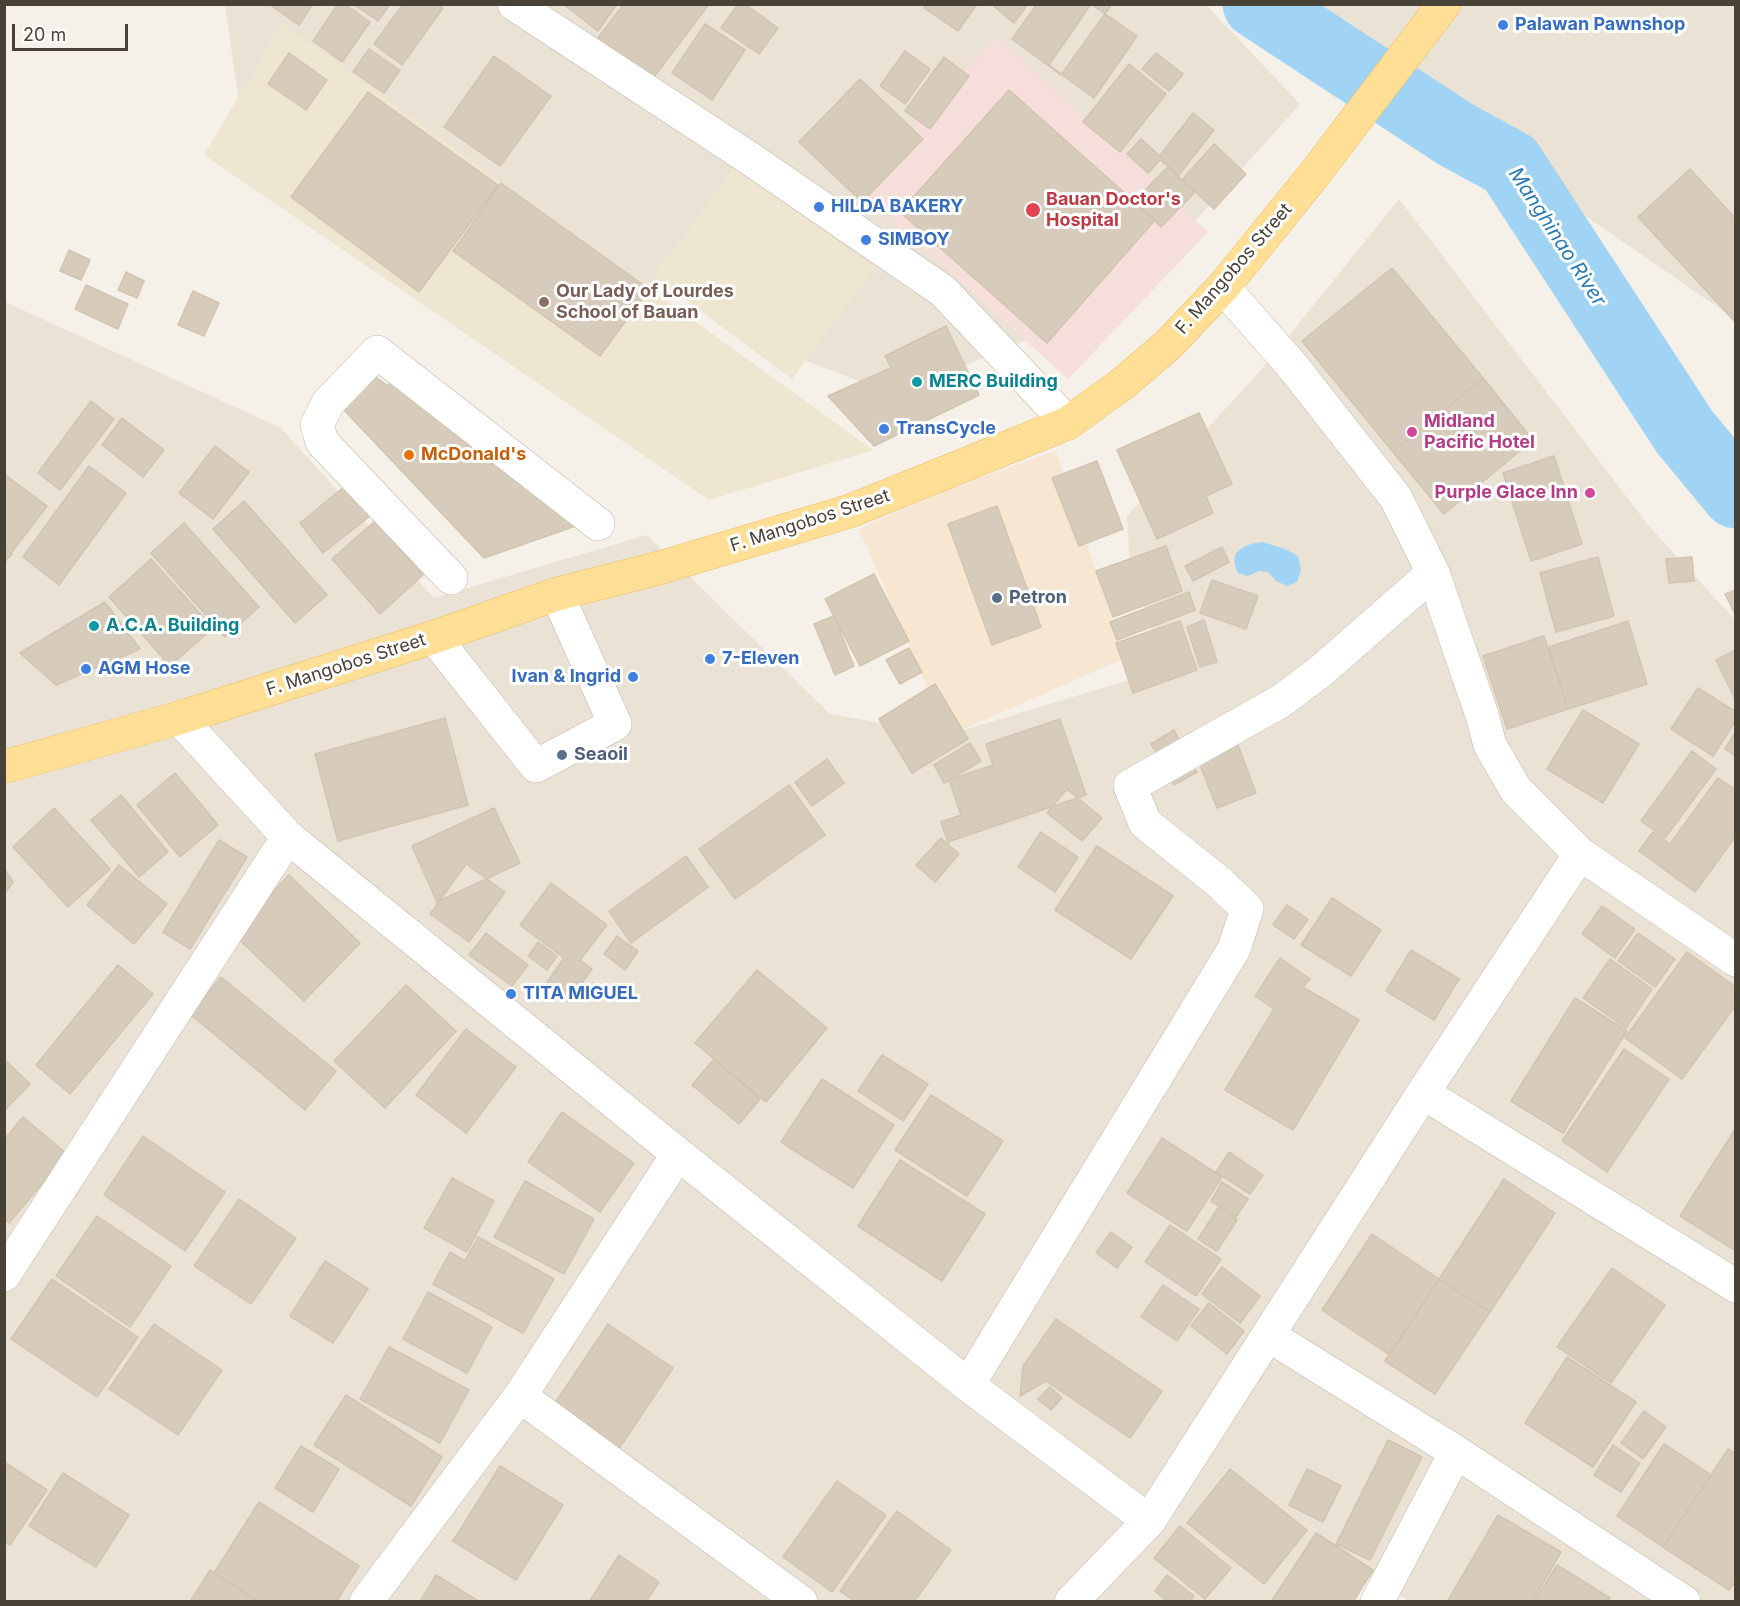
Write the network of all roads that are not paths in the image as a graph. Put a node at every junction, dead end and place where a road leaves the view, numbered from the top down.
1 (514, 4) edge
2 (1444, 4) edge
3 (1223, 287) junction
4 (1068, 423) junction
5 (598, 524) dead end
6 (1433, 573) junction
7 (451, 578) dead end
8 (557, 594) junction
9 (434, 637) junction
10 (179, 718) junction
11 (4, 767) edge
12 (288, 837) junction
13 (1580, 854) junction
14 (1736, 960) edge
15 (1423, 1093) junction
16 (678, 1154) junction
17 (4, 1275) edge
18 (1736, 1286) edge
19 (1268, 1335) junction
20 (968, 1385) junction
21 (520, 1396) junction
22 (1456, 1452) junction
23 (1149, 1521) junction
24 (366, 1602) edge
25 (801, 1602) edge
26 (1071, 1602) edge
27 (1377, 1602) edge
28 (1684, 1602) edge

1 - 4 street
2 - 3 main road, F. Mangobos Street
3 - 4 main road, F. Mangobos Street
3 - 6 street
4 - 8 main road, F. Mangobos Street
5 - 7 street
6 - 13 street
6 - 20 street
8 - 9 main road, F. Mangobos Street
8 - 9 street
9 - 10 main road, F. Mangobos Street
10 - 11 main road, F. Mangobos Street
10 - 12 street
12 - 16 street
12 - 17 street
13 - 14 street
13 - 15 street
15 - 18 street
15 - 19 street
16 - 20 street
16 - 21 street
19 - 22 street
19 - 23 street
20 - 23 street
21 - 24 street
21 - 25 street
22 - 27 street
22 - 28 street
23 - 26 street

